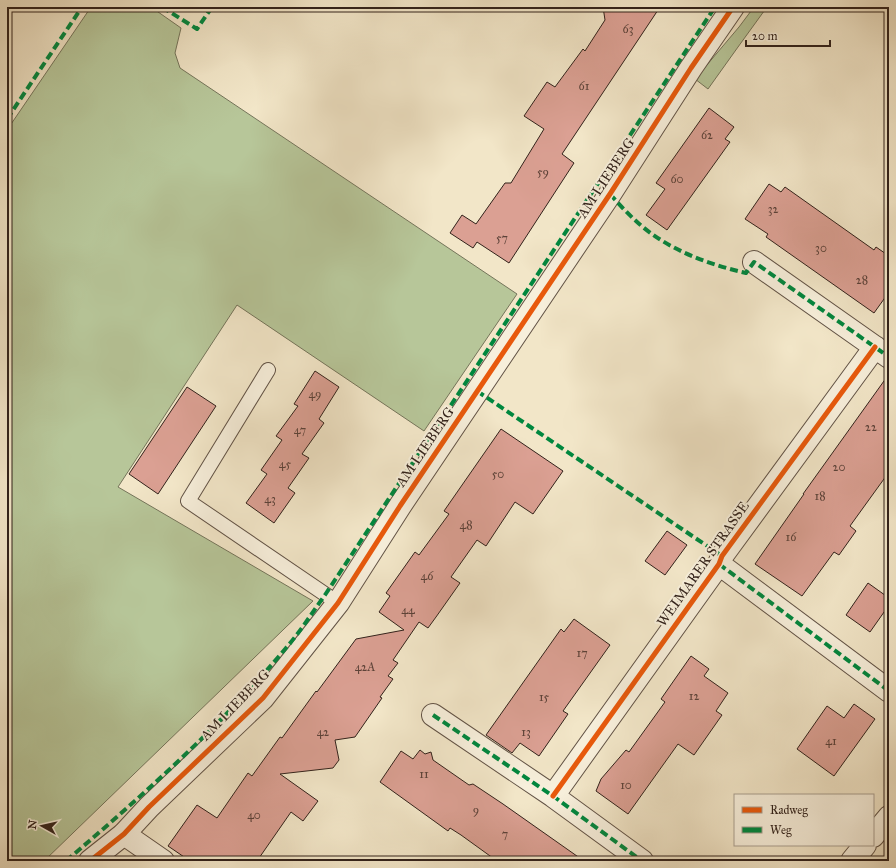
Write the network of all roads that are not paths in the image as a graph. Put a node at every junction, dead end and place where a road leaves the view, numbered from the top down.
1 (734, 7) edge
2 (754, 262) dead end
3 (882, 352) edge
4 (268, 370) dead end
5 (719, 564) junction
6 (338, 603) junction
7 (889, 691) edge
8 (433, 715) dead end
9 (553, 796) junction
10 (889, 817) edge
11 (124, 834) junction
12 (874, 835) edge
13 (864, 846) edge
14 (90, 861) edge
15 (163, 861) edge
16 (642, 861) edge
17 (852, 861) edge

1 - 6 street, AM LIEBERG
2 - 3 street, WEIMARER STRASSE
3 - 5 street, WEIMARER STRASSE
4 - 6 lane
5 - 7 street, WEIMARER STRASSE
5 - 9 street, WEIMARER STRASSE
6 - 11 street, AM LIEBERG
8 - 9 street
9 - 16 street
10 - 12 street
11 - 14 street, AM LIEBERG
11 - 15 street
13 - 17 street

